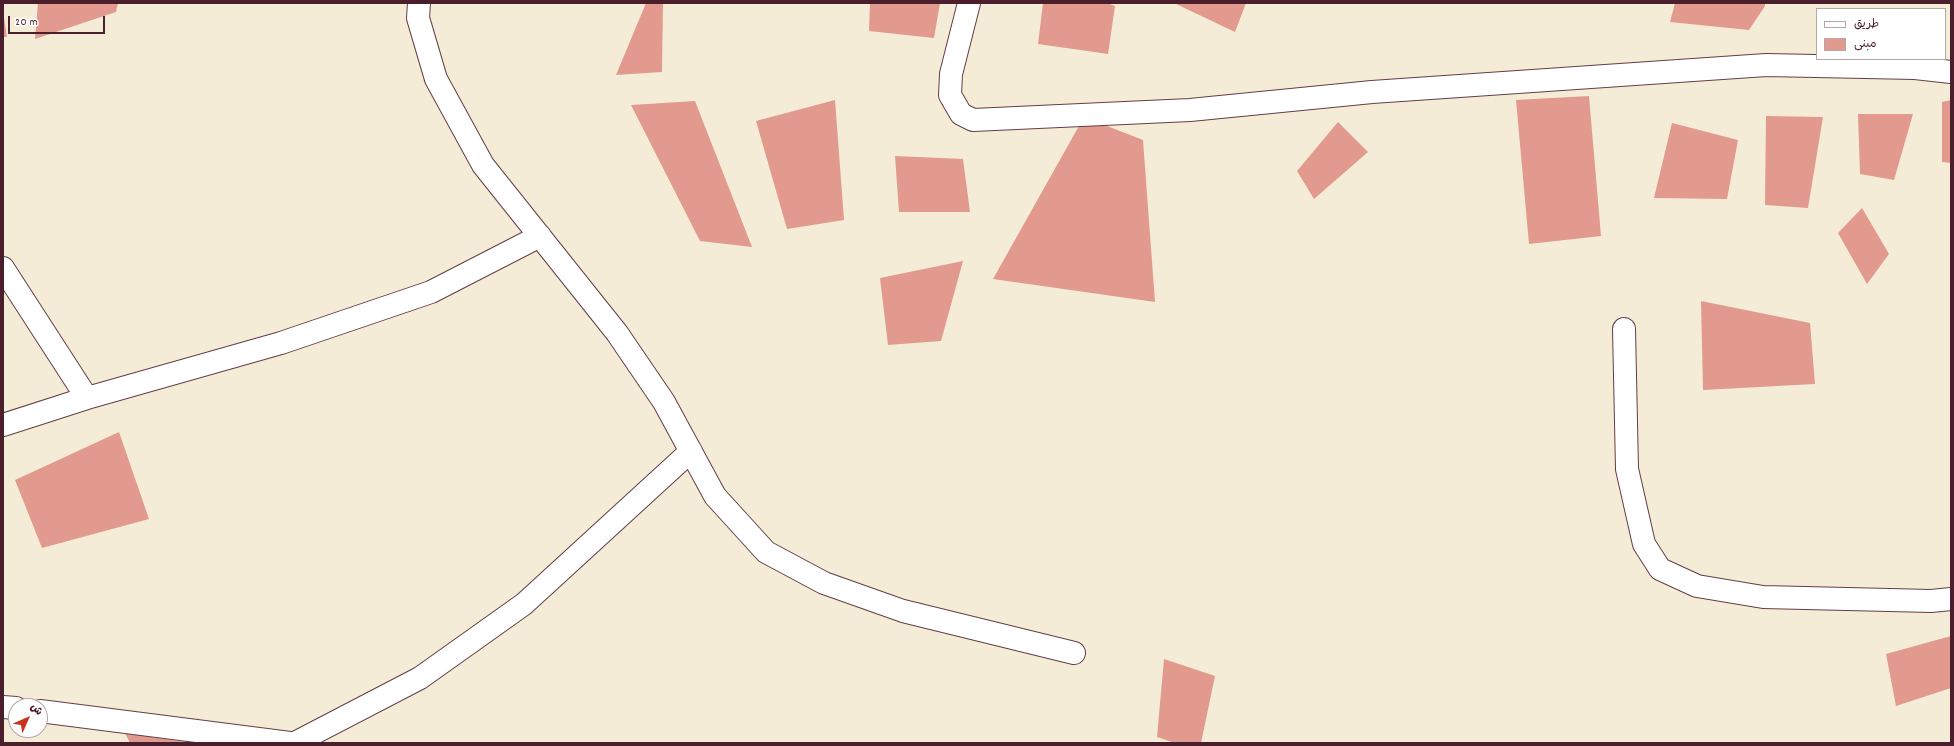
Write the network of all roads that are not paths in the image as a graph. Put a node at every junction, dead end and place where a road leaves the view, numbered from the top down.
1 (418, 3) edge
2 (969, 3) edge
3 (1951, 72) edge
4 (540, 236) junction
5 (3, 268) edge
6 (1624, 329) dead end
7 (87, 398) junction
8 (3, 425) edge
9 (692, 451) junction
10 (1951, 599) edge
11 (1074, 653) dead end
12 (48, 712) edge
13 (290, 743) edge
14 (295, 743) edge

1 - 4 street
2 - 3 street
4 - 7 street
4 - 9 street
5 - 7 street
6 - 10 street
7 - 8 street
9 - 11 street
9 - 14 street
12 - 13 street

